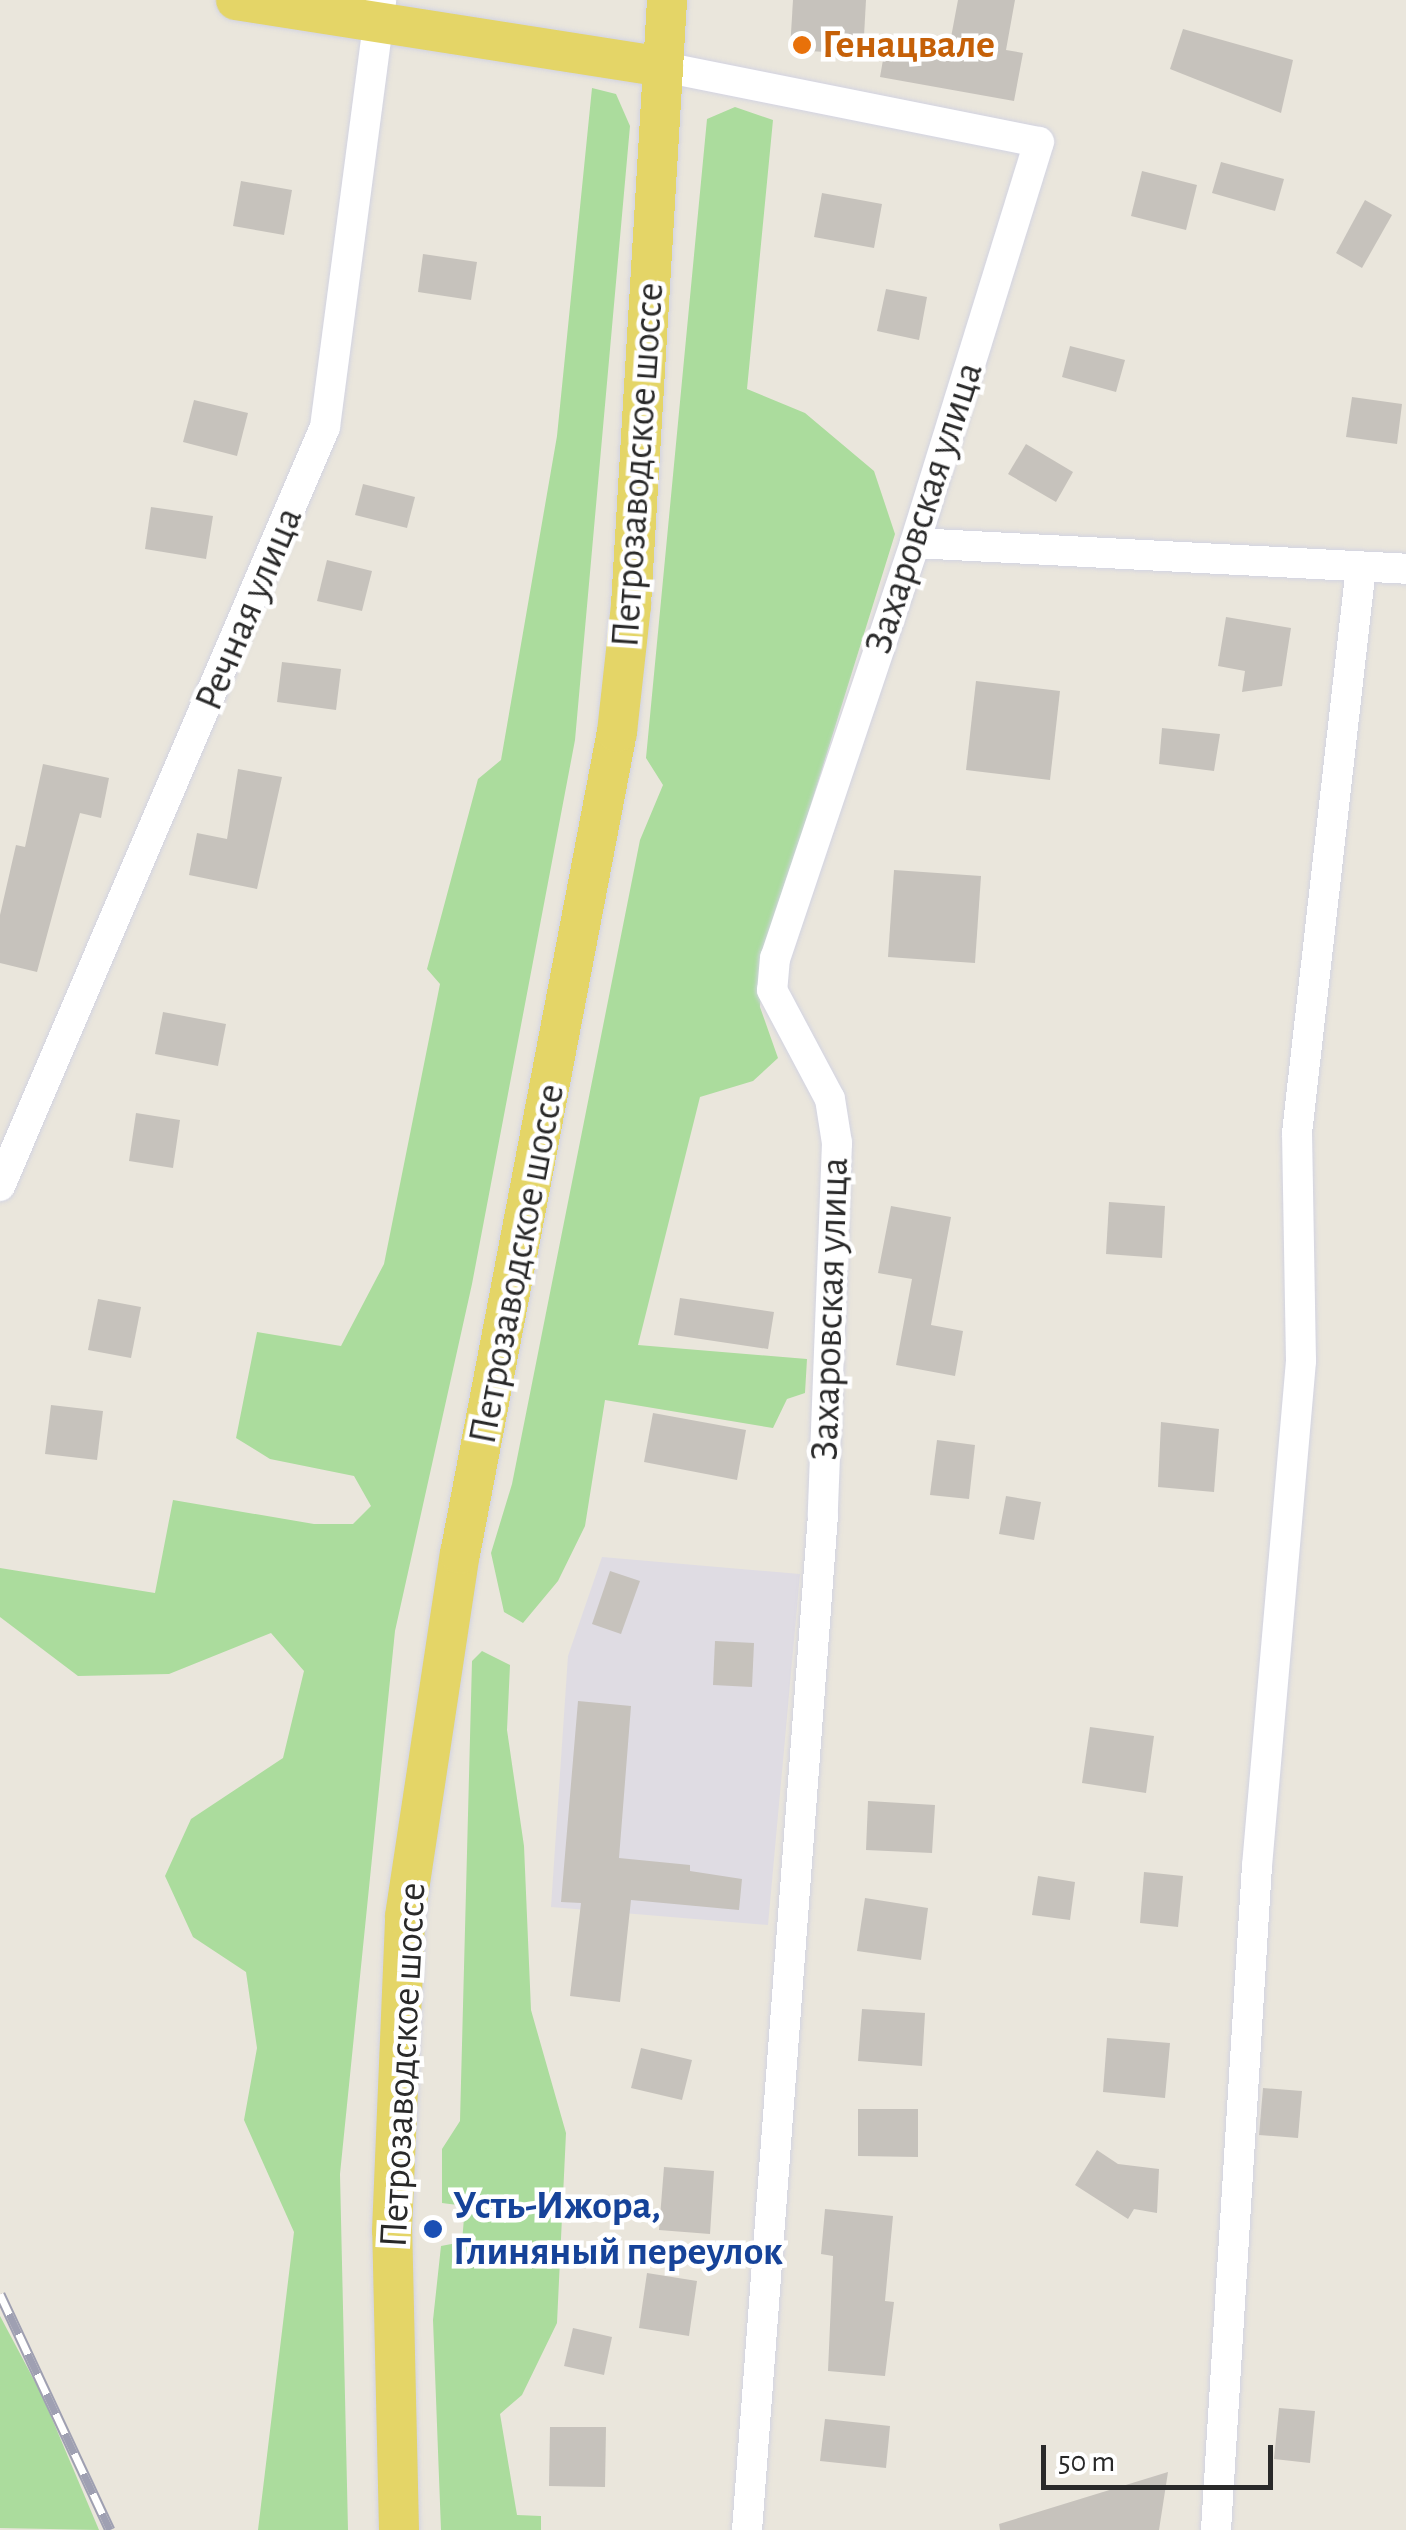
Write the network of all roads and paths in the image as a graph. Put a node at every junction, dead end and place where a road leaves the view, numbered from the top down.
1 (236, 0) edge
2 (668, 0) edge
3 (378, 12) edge
4 (663, 67) junction
5 (915, 542) junction
6 (1361, 567) junction
7 (1406, 569) edge
8 (0, 1186) edge
9 (399, 2530) edge
10 (747, 2530) edge
11 (1216, 2530) edge

1 - 3 main road
2 - 4 main road, Петрозаводское шоссе
3 - 4 main road
3 - 8 street, Речная улица
4 - 5 street, Захаровская улица
4 - 9 main road, Петрозаводское шоссе
5 - 6 street
5 - 10 street, Захаровская улица
6 - 7 street
6 - 11 street

